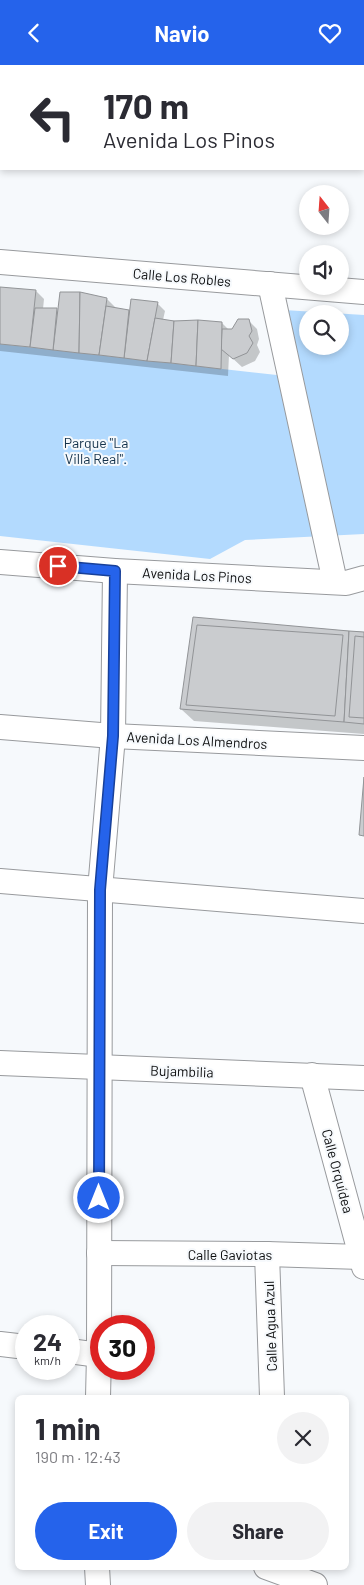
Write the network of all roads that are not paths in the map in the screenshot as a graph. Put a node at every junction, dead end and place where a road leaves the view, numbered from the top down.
1 (0, 262) edge
2 (270, 284) junction
3 (364, 292) edge
4 (0, 562) edge
5 (115, 571) junction
6 (352, 582) edge
7 (0, 727) edge
8 (113, 736) junction
9 (364, 749) edge
10 (0, 881) edge
11 (100, 890) junction
12 (364, 911) edge
13 (0, 1063) edge
14 (100, 1068) junction
15 (312, 1075) junction
16 (364, 1078) edge
17 (99, 1253) junction
18 (267, 1254) junction
19 (362, 1262) edge
20 (100, 1315) edge
21 (0, 1343) edge
22 (15, 1345) edge
23 (99, 1380) edge
24 (98, 1395) edge
25 (272, 1395) edge
26 (97, 1570) edge
27 (277, 1570) edge
28 (98, 1585) edge
29 (315, 1585) edge

1 - 2 street, Calle Los Robles
2 - 3 street, Calle Los Robles
2 - 6 street
4 - 5 street, Avenida Los Pinos
5 - 6 street, Avenida Los Pinos
5 - 8 street
7 - 8 street, Avenida Los Almendros
8 - 9 street, Avenida Los Almendros
8 - 11 street
10 - 11 street
11 - 12 street
11 - 14 street
13 - 14 street, Bujambilia
14 - 15 street, Bujambilia
14 - 17 street
15 - 16 street, Bujambilia
15 - 19 street, Calle Orquídea
17 - 18 street, Calle Gaviotas
17 - 20 street
18 - 19 street, Calle Gaviotas
18 - 25 street, Calle Agua Azul
21 - 22 street
23 - 24 street
26 - 28 street
27 - 29 street

